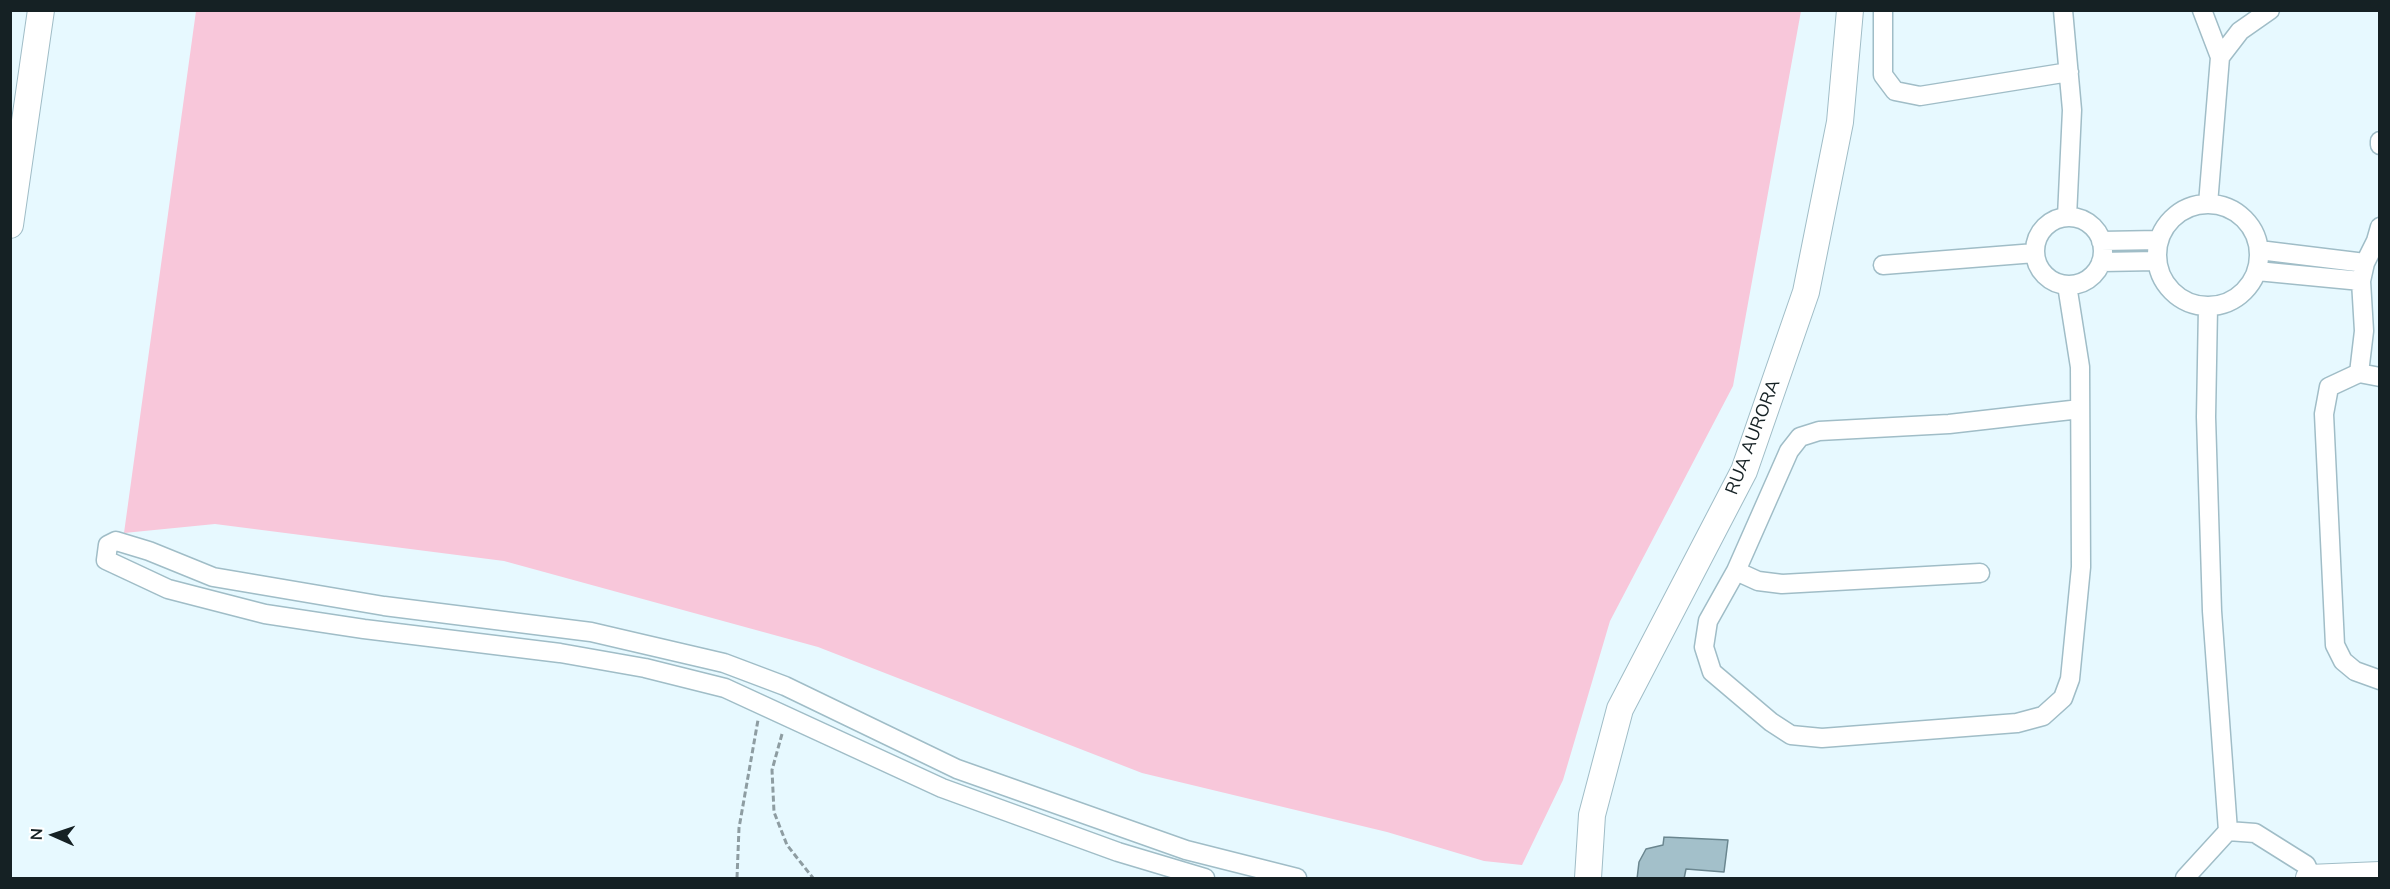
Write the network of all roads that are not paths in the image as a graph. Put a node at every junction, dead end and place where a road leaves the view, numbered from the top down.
1 (40, 10) edge
2 (1850, 10) edge
3 (1883, 10) edge
4 (2063, 10) edge
5 (2202, 10) edge
6 (2270, 10) edge
7 (2220, 57) junction
8 (2069, 72) junction
9 (2208, 204) junction
10 (2067, 217) junction
11 (10, 225) edge
12 (2379, 227) edge
13 (2159, 240) junction
14 (2101, 241) junction
15 (2259, 250) junction
16 (2035, 252) junction
17 (2157, 261) junction
18 (2101, 262) junction
19 (2365, 262) junction
20 (1883, 265) dead end
21 (2257, 271) junction
22 (2361, 281) junction
23 (2067, 285) junction
24 (2208, 307) junction
25 (2359, 373) junction
26 (2379, 377) edge
27 (2080, 409) junction
28 (1736, 571) junction
29 (1980, 573) dead end
30 (2379, 680) edge
31 (2228, 831) junction
32 (2379, 875) edge
33 (2311, 878) edge
34 (1205, 879) edge
35 (1298, 879) edge
36 (1588, 879) edge
37 (2185, 879) edge

1 - 11 street
2 - 36 street, RUA AURORA
3 - 8 street
4 - 8 street
5 - 7 street
6 - 7 street
7 - 9 street
8 - 10 street
9 - 13 street
9 - 15 street
10 - 14 street
10 - 16 street
12 - 19 street
13 - 14 street
13 - 17 street
14 - 18 street
15 - 19 street
15 - 21 street
16 - 20 street
16 - 23 street
17 - 18 street
17 - 24 street
18 - 23 street
19 - 22 street
21 - 22 street
21 - 24 street
22 - 25 street
23 - 27 street
24 - 31 street
25 - 26 street
25 - 30 street
27 - 28 street
27 - 28 street
28 - 29 street
31 - 33 street
31 - 37 street
32 - 33 street
34 - 35 street

